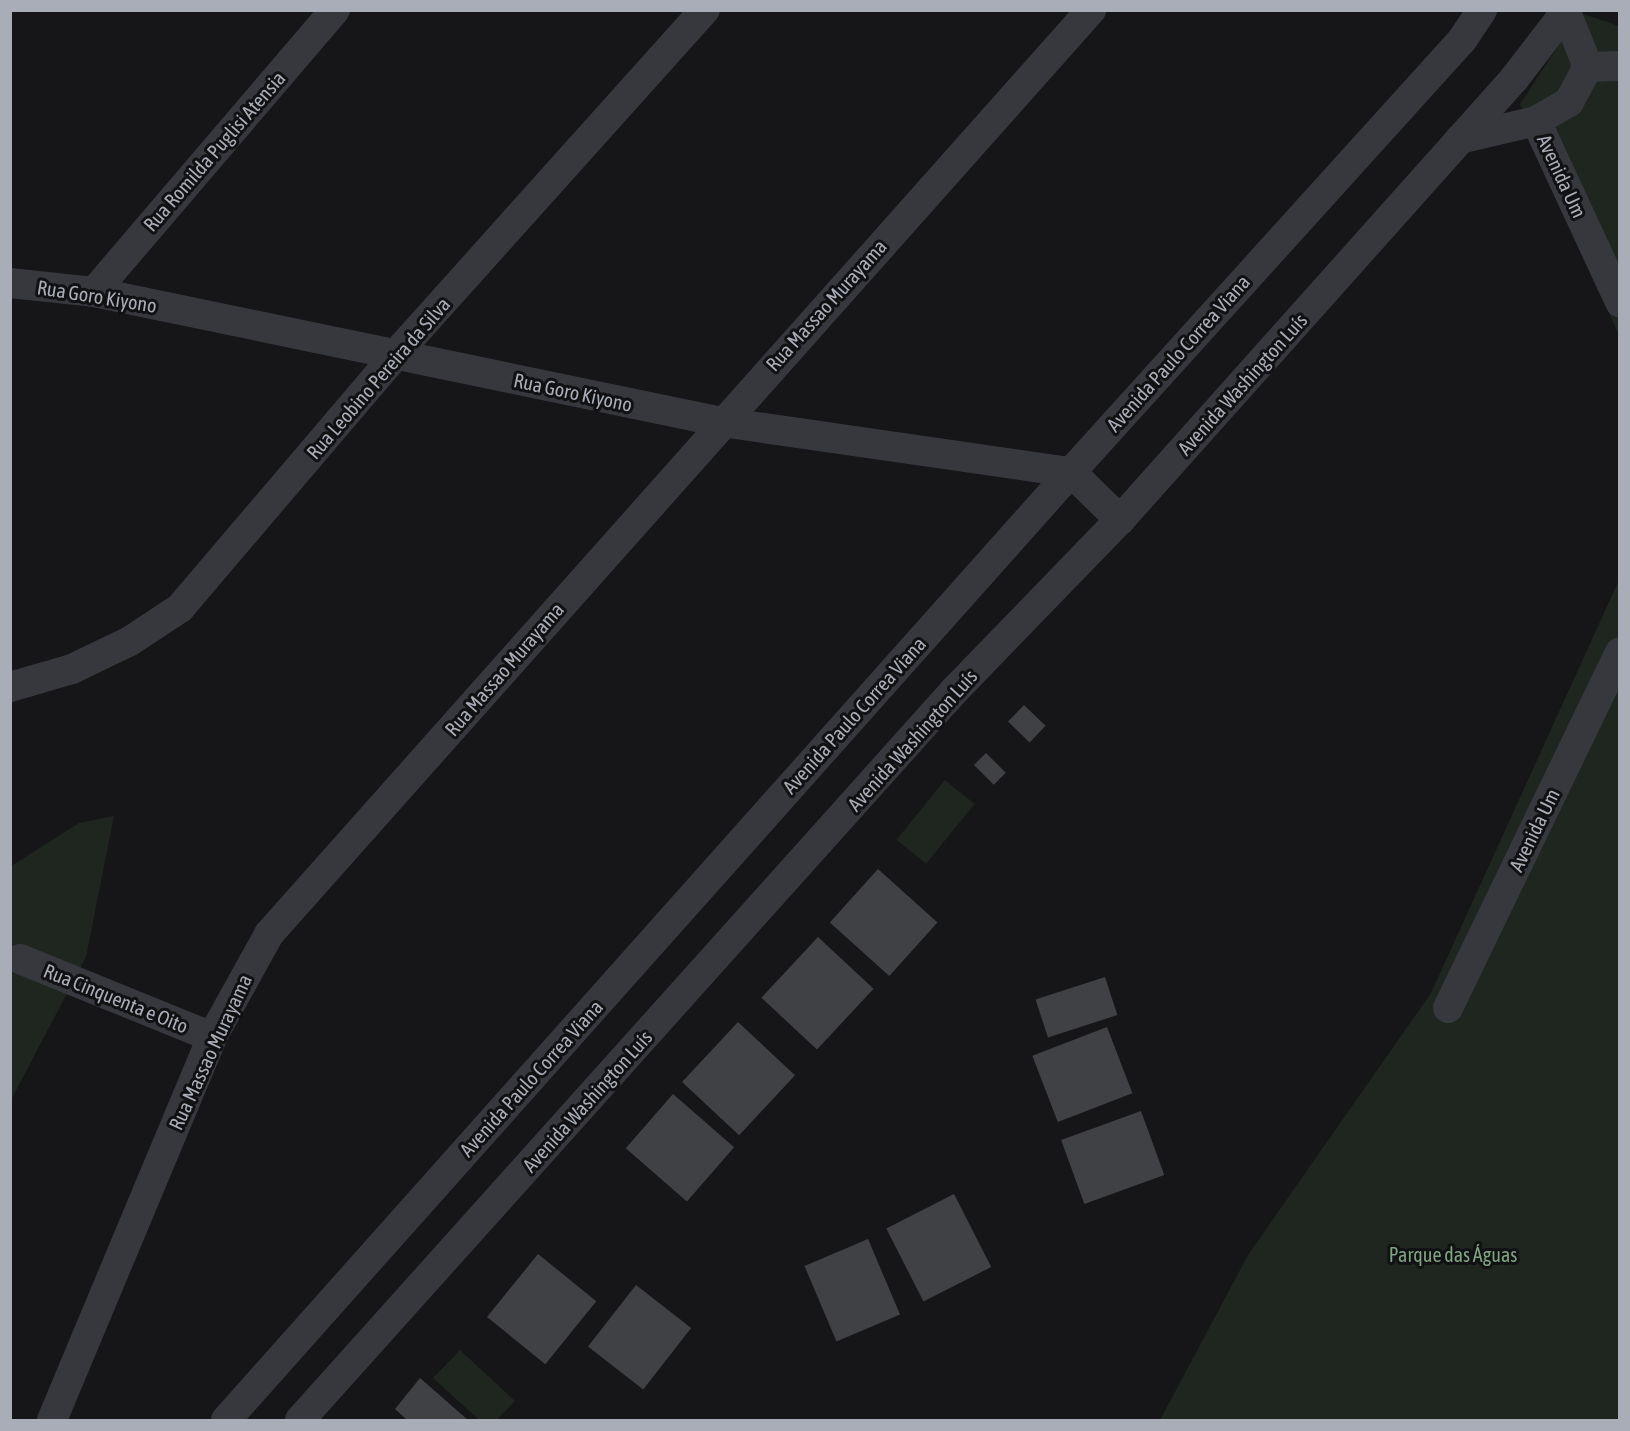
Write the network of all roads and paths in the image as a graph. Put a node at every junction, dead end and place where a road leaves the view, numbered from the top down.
1 (335, 10) edge
2 (705, 10) edge
3 (1091, 10) edge
4 (1482, 10) edge
5 (1567, 11) edge
6 (1620, 66) edge
7 (1588, 67) junction
8 (1536, 121) junction
9 (1460, 139) junction
10 (10, 283) edge
11 (94, 292) junction
12 (1620, 302) edge
13 (395, 355) junction
14 (722, 422) junction
15 (1071, 472) junction
16 (1120, 520) junction
17 (1620, 652) edge
18 (10, 687) edge
19 (20, 958) dead end
20 (1448, 1008) dead end
21 (213, 1037) junction
22 (55, 1419) edge
23 (226, 1420) edge
24 (301, 1420) edge

1 - 11 street, Rua Romilda Puglisi Atensia
2 - 13 street, Rua Leobino Pereira da Silva
3 - 14 street, Rua Massao Murayama
4 - 15 street, Avenida Paulo Correa Viana
5 - 7 street
5 - 9 street, Avenida Washington Luís
6 - 7 street
7 - 8 street
8 - 9 street, Avenida Um
8 - 12 street, Avenida Um
9 - 16 street, Avenida Washington Luís
10 - 11 street, Rua Goro Kiyono
11 - 13 street, Rua Goro Kiyono
13 - 14 street, Rua Goro Kiyono
13 - 18 street, Rua Leobino Pereira da Silva
14 - 15 street, Rua Goro Kiyono
14 - 21 street, Rua Massao Murayama
15 - 16 street
15 - 23 street, Avenida Paulo Correa Viana
16 - 24 street, Avenida Washington Luís
17 - 20 street, Avenida Um
19 - 21 street, Rua Cinquenta e Oito
21 - 22 street, Rua Massao Murayama

